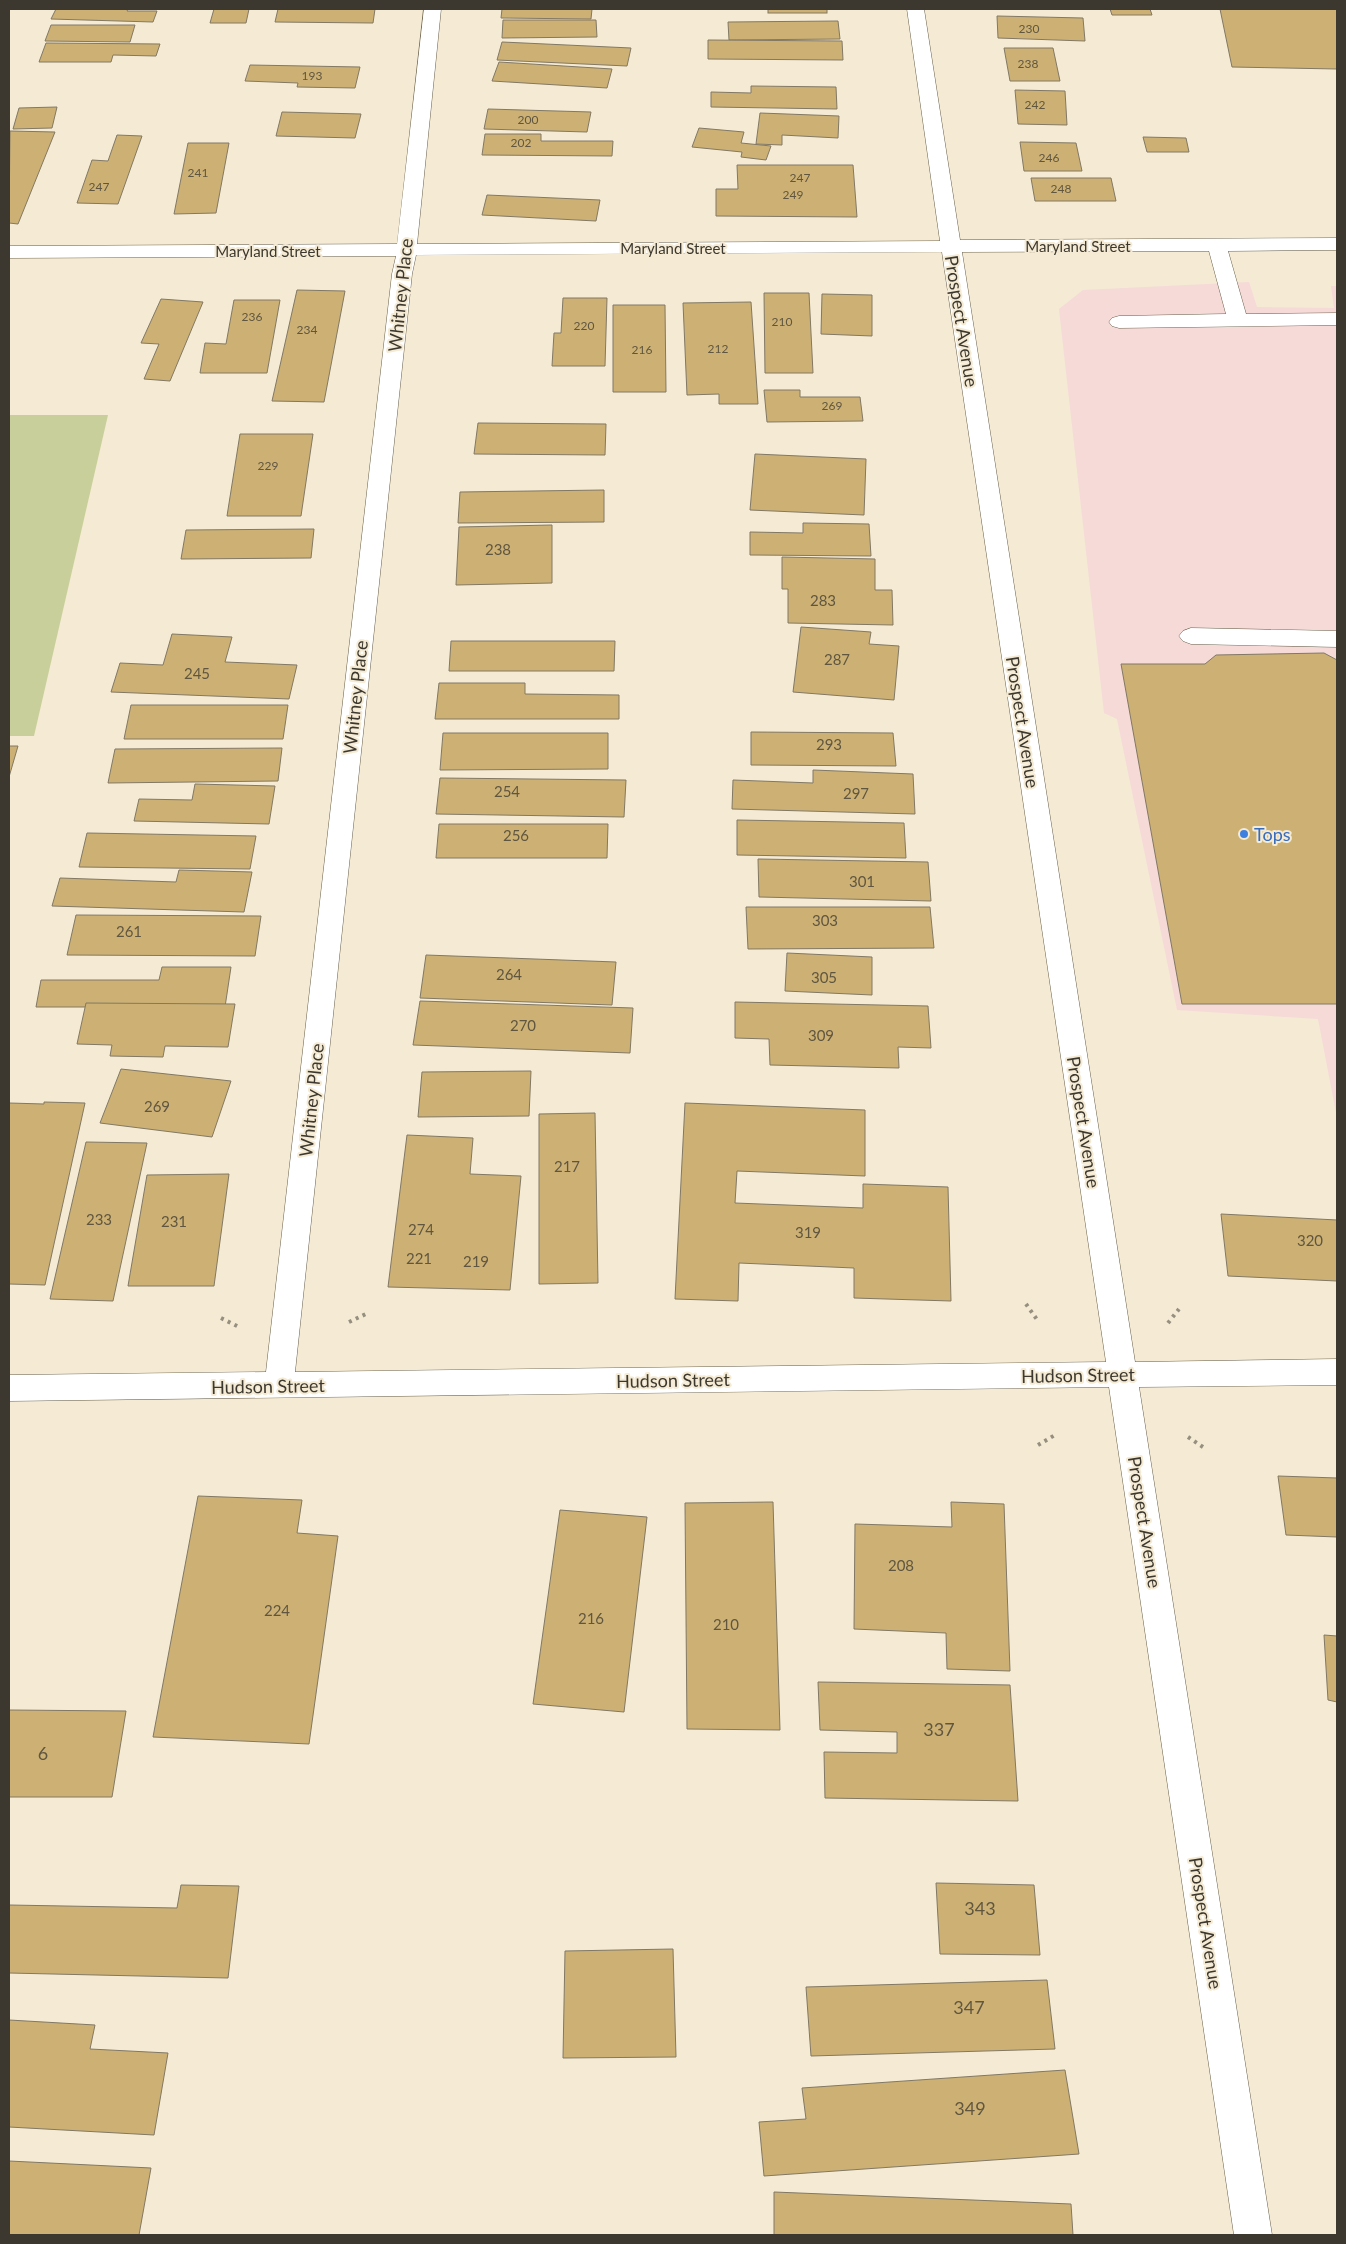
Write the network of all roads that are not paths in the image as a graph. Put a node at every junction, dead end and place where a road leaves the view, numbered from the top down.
1 (432, 9) edge
2 (915, 9) edge
3 (1337, 244) edge
4 (1217, 245) junction
5 (951, 247) junction
6 (407, 250) junction
7 (9, 252) edge
8 (1337, 319) edge
9 (1238, 321) junction
10 (1119, 322) dead end
11 (1191, 636) dead end
12 (1337, 639) edge
13 (1337, 1372) edge
14 (1122, 1374) junction
15 (279, 1386) junction
16 (9, 1388) edge
17 (1253, 2235) edge

1 - 6 street, Whitney Place
2 - 5 street, Prospect Avenue
3 - 4 street, Maryland Street
4 - 5 street, Maryland Street
4 - 9 street
5 - 6 street, Maryland Street
5 - 14 street, Prospect Avenue
6 - 7 street, Maryland Street
6 - 15 street, Whitney Place
8 - 9 street
9 - 10 street
11 - 12 street
13 - 14 street, Hudson Street
14 - 15 street, Hudson Street
14 - 17 street, Prospect Avenue
15 - 16 street, Hudson Street

